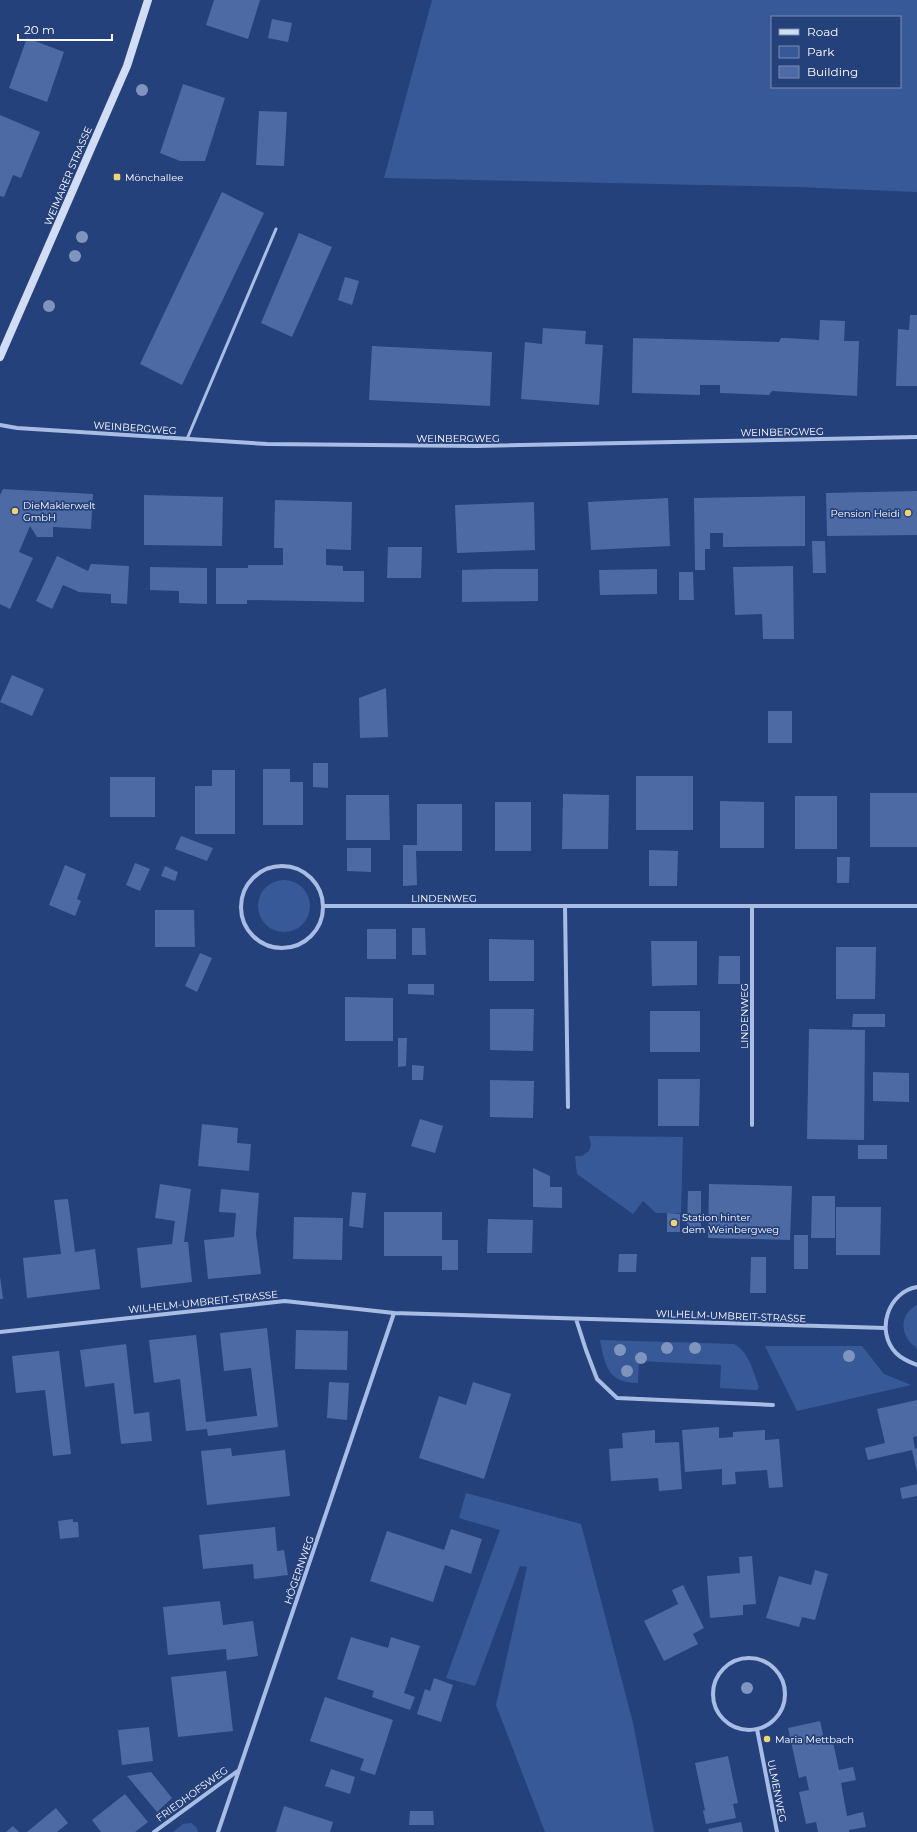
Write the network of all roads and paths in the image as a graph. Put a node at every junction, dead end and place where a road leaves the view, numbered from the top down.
1 (148, 0) edge
2 (276, 229) dead end
3 (0, 357) edge
4 (0, 425) edge
5 (917, 437) edge
6 (187, 439) junction
7 (324, 906) junction
8 (565, 906) junction
9 (752, 906) junction
10 (917, 906) edge
11 (568, 1107) dead end
12 (752, 1126) dead end
13 (917, 1287) edge
14 (394, 1314) junction
15 (576, 1319) junction
16 (885, 1328) junction
17 (0, 1332) edge
18 (917, 1365) edge
19 (773, 1405) dead end
20 (757, 1729) junction
21 (239, 1770) junction
22 (154, 1832) edge
23 (218, 1832) edge
24 (777, 1832) edge

1 - 3 street, WEIMARER STRASSE
2 - 6 lane
4 - 6 street, WEINBERGWEG
5 - 6 street, WEINBERGWEG
7 - 7 street
7 - 8 street, LINDENWEG
8 - 9 street, LINDENWEG
8 - 11 street
9 - 10 street, LINDENWEG
9 - 12 street, LINDENWEG
13 - 16 street
14 - 15 street, WILHELM-UMBREIT-STRASSE
14 - 17 street, WILHELM-UMBREIT-STRASSE
14 - 21 street, HÖGERNWEG
15 - 16 street, WILHELM-UMBREIT-STRASSE
15 - 19 street
16 - 18 street
20 - 20 street
20 - 24 street, ULMENWEG
21 - 22 street, FRIEDHOFSWEG
21 - 23 street, HÖGERNWEG

